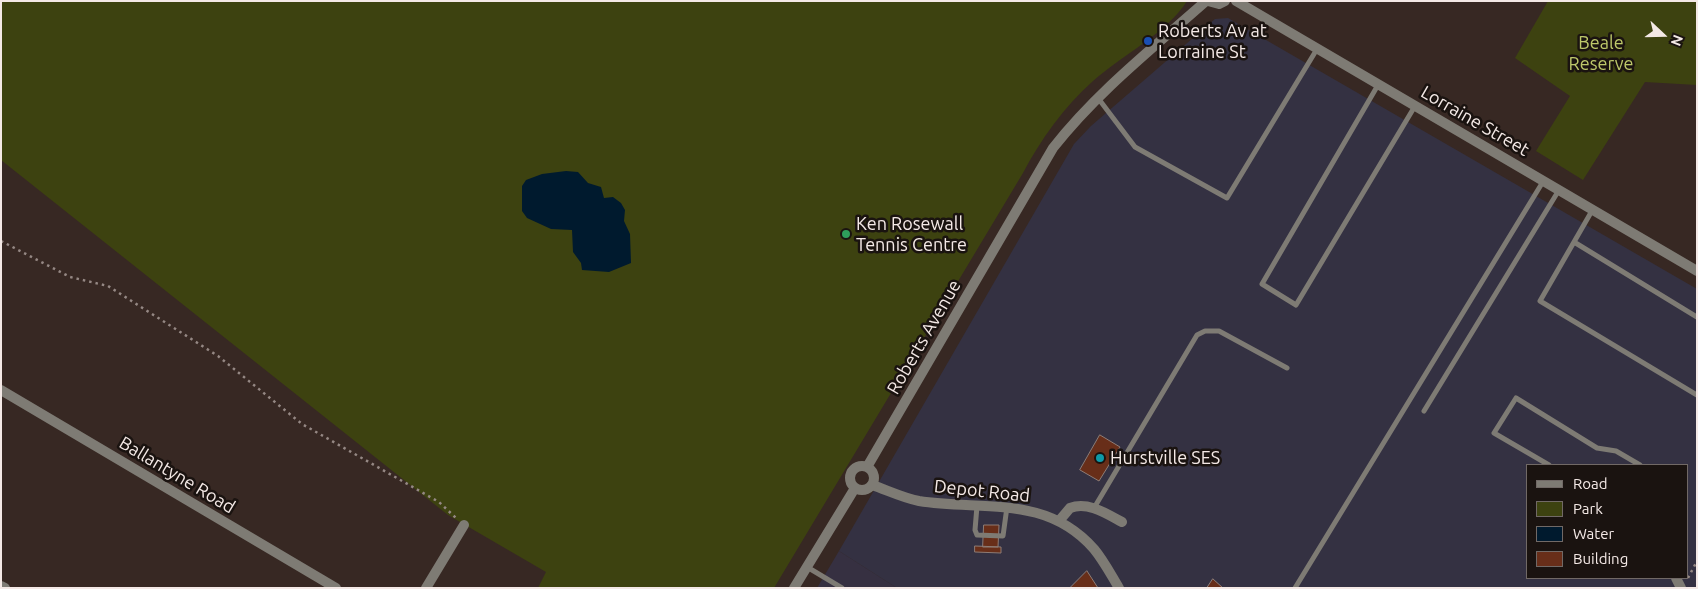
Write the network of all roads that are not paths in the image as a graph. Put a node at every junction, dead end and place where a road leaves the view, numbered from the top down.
1 (1207, 1) edge
2 (1225, 1) edge
3 (1236, 1) edge
4 (1317, 49) junction
5 (1378, 85) junction
6 (1098, 98) junction
7 (1415, 106) junction
8 (1544, 180) junction
9 (1559, 189) junction
10 (1593, 209) junction
11 (1574, 242) junction
12 (1697, 270) edge
13 (1697, 316) edge
14 (1287, 368) dead end
15 (1, 390) edge
16 (1697, 394) edge
17 (1424, 412) dead end
18 (1547, 464) edge
19 (1638, 464) edge
20 (867, 467) junction
21 (872, 484) junction
22 (855, 488) junction
23 (977, 504) junction
24 (1007, 506) junction
25 (1094, 509) junction
26 (1059, 521) junction
27 (1122, 522) dead end
28 (464, 525) road end
29 (807, 566) junction
30 (1, 586) edge
31 (5, 588) edge
32 (336, 588) edge
33 (426, 588) edge
34 (794, 588) edge
35 (842, 588) edge
36 (1119, 588) edge
37 (1296, 588) edge

1 - 2 street
1 - 6 street, Roberts Avenue
3 - 4 street, Lorraine Street
4 - 5 street, Lorraine Street
4 - 6 lane
5 - 7 street, Lorraine Street
5 - 7 lane
6 - 20 street, Roberts Avenue
7 - 8 street, Lorraine Street
8 - 9 street, Lorraine Street
8 - 37 lane
9 - 10 street, Lorraine Street
9 - 17 lane
10 - 11 lane
10 - 12 street, Lorraine Street
11 - 13 lane
11 - 16 lane
14 - 25 lane
15 - 32 street, Ballantyne Road
18 - 19 lane
20 - 21 street
20 - 22 street, Roberts Avenue
21 - 22 street
21 - 23 street, Depot Road
22 - 29 street, Roberts Avenue
23 - 24 street, Depot Road
23 - 24 lane
24 - 26 street, Depot Road
25 - 26 street
25 - 27 street
26 - 36 street, Depot Road
28 - 33 street
29 - 34 street, Roberts Avenue
29 - 35 lane
30 - 31 street

